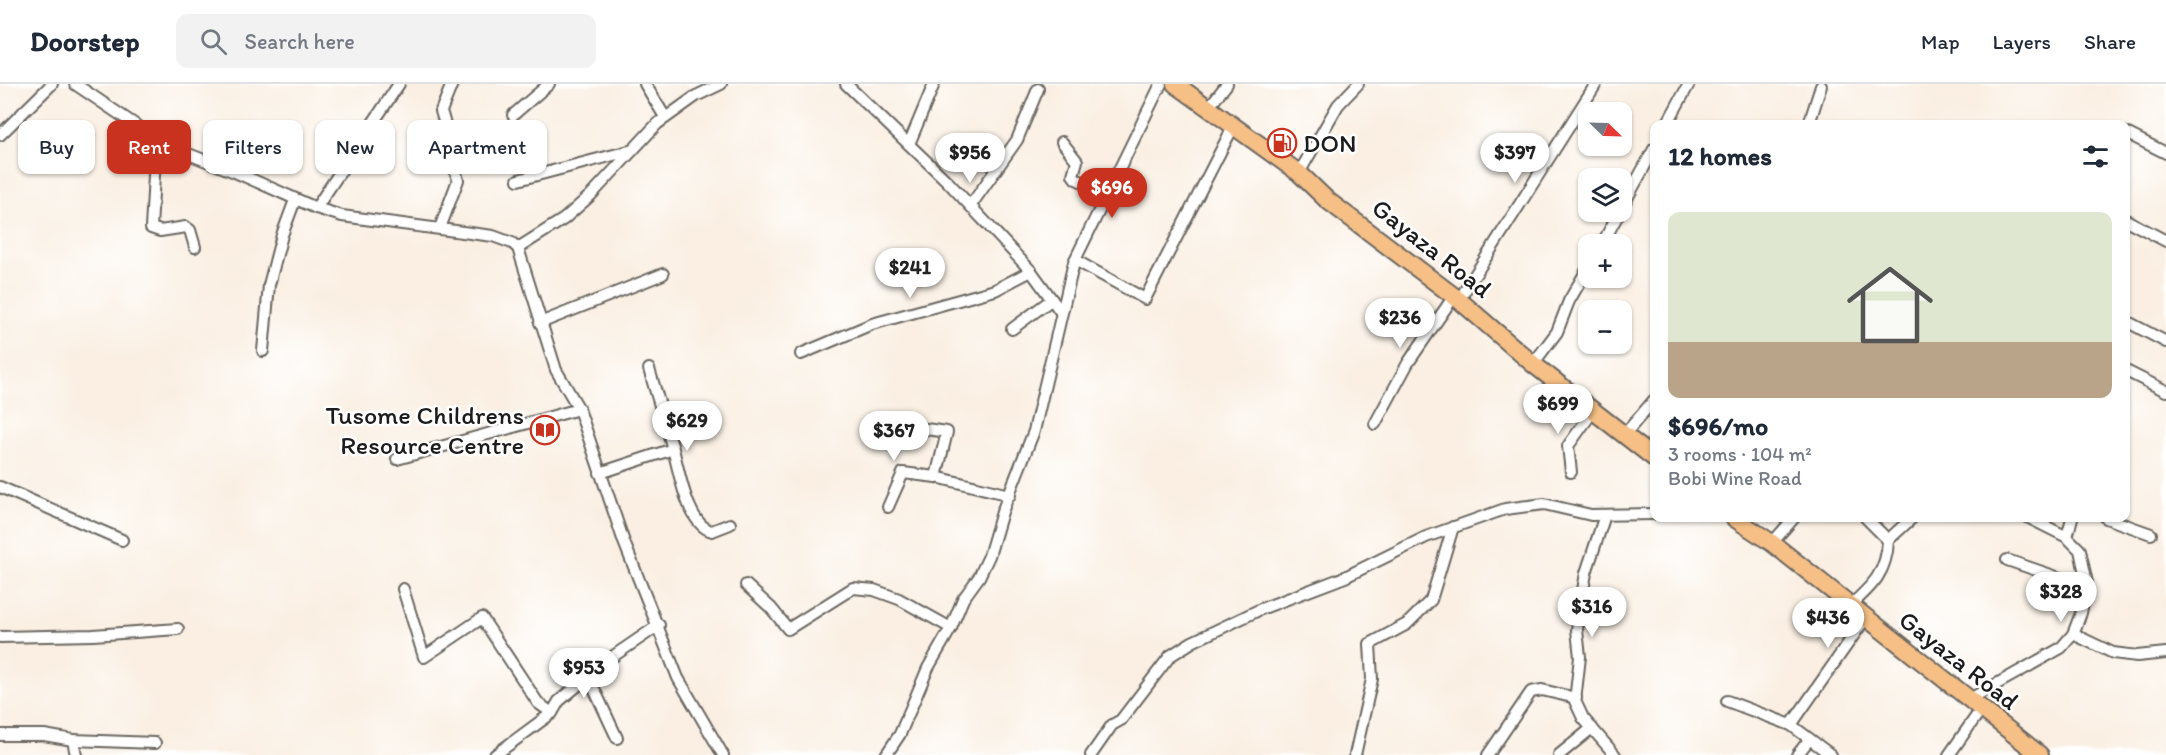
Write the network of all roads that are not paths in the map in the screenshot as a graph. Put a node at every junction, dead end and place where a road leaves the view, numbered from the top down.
1 (52, 84) edge
2 (75, 84) edge
3 (399, 84) edge
4 (452, 84) edge
5 (549, 84) edge
6 (645, 84) edge
7 (721, 84) edge
8 (846, 84) edge
9 (934, 84) edge
10 (1161, 84) edge
11 (1175, 84) edge
12 (1227, 84) edge
13 (1358, 84) edge
14 (1596, 84) edge
15 (1689, 84) edge
16 (1821, 86) dead end
17 (1038, 89) dead end
18 (1209, 107) junction
19 (513, 115) dead end
20 (665, 117) junction
21 (127, 120) edge
22 (1669, 120) edge
23 (1810, 120) edge
24 (1234, 125) junction
25 (0, 135) edge
26 (2130, 135) edge
27 (1062, 142) dead end
28 (909, 144) junction
29 (633, 149) junction
30 (2166, 153) edge
31 (191, 155) edge
32 (1650, 156) edge
33 (1299, 173) junction
34 (154, 174) edge
35 (518, 180) dead end
36 (1109, 194) junction
37 (296, 200) junction
38 (970, 205) junction
39 (316, 208) junction
40 (2130, 222) edge
41 (440, 228) junction
42 (1607, 234) edge
43 (2166, 241) edge
44 (195, 247) dead end
45 (518, 249) junction
46 (1075, 260) junction
47 (1031, 271) junction
48 (663, 274) dead end
49 (1578, 285) edge
50 (1457, 298) junction
51 (1051, 300) junction
52 (1061, 312) junction
53 (540, 323) junction
54 (2130, 323) edge
55 (1012, 329) dead end
56 (2166, 342) edge
57 (263, 351) dead end
58 (801, 354) dead end
59 (1533, 364) junction
60 (650, 369) dead end
61 (2130, 372) edge
62 (2166, 391) edge
63 (1650, 405) edge
64 (579, 409) junction
65 (1593, 411) junction
66 (1375, 424) dead end
67 (919, 428) dead end
68 (1624, 435) junction
69 (674, 448) junction
70 (1650, 455) edge
71 (397, 459) dead end
72 (1571, 472) dead end
73 (600, 473) junction
74 (936, 477) junction
75 (0, 487) edge
76 (1010, 495) junction
77 (888, 507) dead end
78 (1650, 514) edge
79 (1605, 515) junction
80 (1740, 522) edge
81 (1790, 522) edge
82 (1870, 522) edge
83 (1908, 522) edge
84 (2037, 522) edge
85 (2071, 522) edge
86 (2117, 522) edge
87 (730, 524) dead end
88 (1453, 527) junction
89 (2151, 534) dead end
90 (2067, 537) junction
91 (122, 540) dead end
92 (1888, 540) junction
93 (1772, 543) junction
94 (2007, 560) dead end
95 (746, 585) dead end
96 (2086, 587) junction
97 (403, 589) dead end
98 (1849, 607) junction
99 (1865, 619) junction
100 (659, 625) junction
101 (951, 628) junction
102 (178, 629) dead end
103 (2073, 634) junction
104 (0, 637) edge
105 (2166, 653) edge
106 (589, 678) junction
107 (1576, 698) junction
108 (1727, 701) dead end
109 (1975, 704) junction
110 (552, 713) junction
111 (1791, 725) junction
112 (1592, 728) junction
113 (0, 735) edge
114 (617, 738) dead end
115 (73, 740) junction
116 (1809, 740) junction
117 (155, 743) dead end
118 (76, 755) edge
119 (495, 755) edge
120 (723, 755) edge
121 (886, 755) edge
122 (1091, 755) edge
123 (1355, 755) edge
124 (1488, 755) edge
125 (1559, 755) edge
126 (1615, 755) edge
127 (1797, 755) edge
128 (1831, 755) edge
129 (1949, 755) edge
130 (2040, 755) edge

1 - 25 street
2 - 21 street
3 - 39 street
4 - 41 street
5 - 19 street
6 - 20 street
7 - 20 street
8 - 28 street
9 - 28 street
10 - 36 street
11 - 18 main road, Gayaza Road
12 - 18 street
13 - 33 street
14 - 50 street
15 - 22 street
16 - 23 street
17 - 38 street
18 - 24 main road, Gayaza Road
20 - 29 street
24 - 33 main road, Gayaza Road
24 - 46 street
26 - 30 street
27 - 36 street
28 - 38 street
29 - 35 street
29 - 45 street
31 - 37 street
32 - 42 street
33 - 50 main road, Gayaza Road
34 - 44 street
36 - 46 street
37 - 39 street
37 - 57 street
38 - 47 street
39 - 41 street
40 - 43 street
41 - 45 street
45 - 53 street
46 - 52 street
47 - 51 street
47 - 58 street
48 - 53 street
49 - 59 street
50 - 59 main road, Gayaza Road
50 - 66 street
51 - 52 street
51 - 55 street
52 - 76 street
53 - 64 street
54 - 56 street
59 - 65 main road, Gayaza Road
60 - 69 street
61 - 62 street
63 - 68 street
64 - 71 street
64 - 73 street
65 - 68 main road, Gayaza Road
65 - 72 street
67 - 74 street
68 - 70 main road, Gayaza Road
69 - 73 street
69 - 87 street
73 - 100 street
74 - 76 street
74 - 77 street
75 - 91 street
76 - 101 street
78 - 79 street
79 - 88 street
79 - 107 street
80 - 93 main road, Gayaza Road
81 - 93 street
82 - 92 street
83 - 92 street
84 - 90 street
85 - 90 street
86 - 89 street
88 - 122 street
88 - 123 street
90 - 96 street
92 - 98 street
93 - 98 main road, Gayaza Road
94 - 96 street
95 - 101 street
96 - 103 street
97 - 110 street
98 - 99 main road, Gayaza Road
99 - 109 main road, Gayaza Road
99 - 111 street
100 - 106 street
100 - 120 street
101 - 121 street
102 - 104 street
103 - 105 street
103 - 109 street
106 - 110 street
106 - 114 street
107 - 112 street
107 - 124 street
108 - 111 street
109 - 129 street
109 - 130 main road, Gayaza Road
110 - 119 street
111 - 116 street
112 - 125 street
112 - 126 street
113 - 115 street
115 - 117 street
115 - 118 street
116 - 127 street
116 - 128 street

